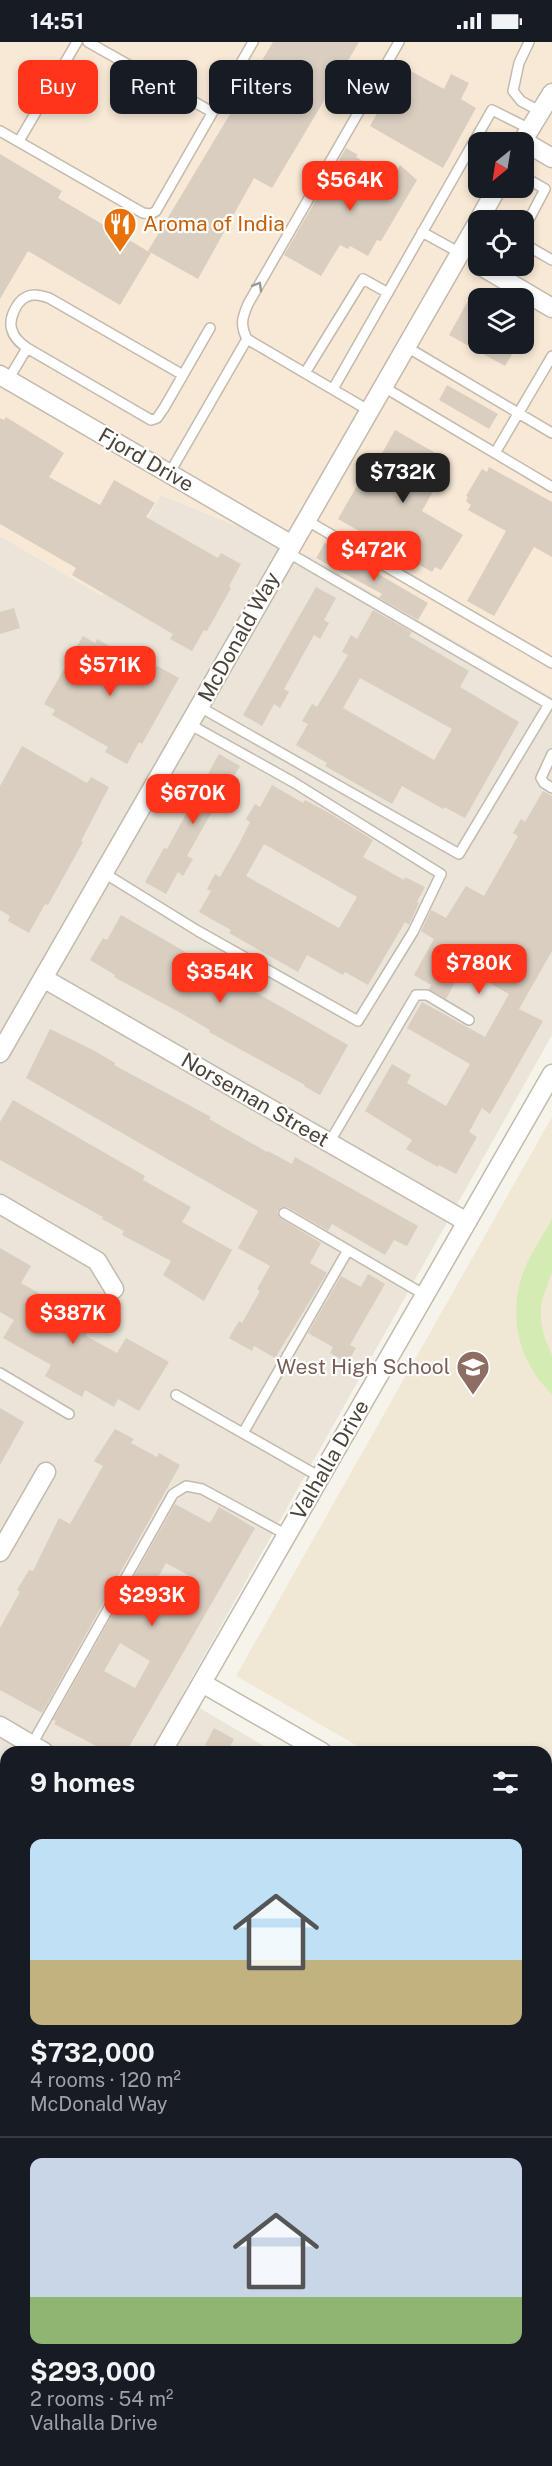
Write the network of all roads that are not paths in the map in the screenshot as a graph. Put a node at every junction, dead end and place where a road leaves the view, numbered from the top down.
1 (76, 42) edge
2 (88, 42) edge
3 (253, 42) edge
4 (399, 42) edge
5 (529, 42) edge
6 (242, 60) edge
7 (547, 106) edge
8 (209, 110) edge
9 (211, 114) edge
10 (0, 131) edge
11 (479, 132) edge
12 (518, 132) edge
13 (529, 132) edge
14 (19, 141) junction
15 (534, 145) edge
16 (468, 152) edge
17 (552, 158) edge
18 (534, 183) edge
19 (534, 210) edge
20 (422, 232) junction
21 (468, 240) edge
22 (534, 250) edge
23 (460, 253) junction
24 (468, 258) edge
25 (552, 260) edge
26 (498, 276) edge
27 (388, 293) junction
28 (552, 308) edge
29 (210, 328) dead end
30 (247, 339) junction
31 (405, 346) junction
32 (27, 348) junction
33 (552, 356) edge
34 (305, 373) junction
35 (183, 375) junction
36 (4, 378) edge
37 (382, 386) junction
38 (333, 389) junction
39 (368, 410) junction
40 (518, 413) junction
41 (552, 433) edge
42 (495, 453) junction
43 (169, 474) junction
44 (552, 487) edge
45 (306, 520) junction
46 (290, 549) junction
47 (552, 663) edge
48 (200, 707) junction
49 (189, 724) junction
50 (552, 754) edge
51 (552, 788) edge
52 (104, 873) junction
53 (43, 978) junction
54 (470, 1020) dead end
55 (0, 1053) edge
56 (552, 1074) edge
57 (329, 1143) junction
58 (0, 1204) edge
59 (284, 1213) dead end
60 (467, 1222) junction
61 (348, 1250) junction
62 (114, 1289) dead end
63 (425, 1295) junction
64 (0, 1373) edge
65 (176, 1395) dead end
66 (69, 1414) dead end
67 (243, 1433) junction
68 (46, 1472) dead end
69 (320, 1477) junction
70 (287, 1535) junction
71 (0, 1552) edge
72 (202, 1683) junction
73 (0, 1726) edge
74 (28, 1746) edge
75 (36, 1746) edge
76 (165, 1746) edge
77 (312, 1746) edge

1 - 14 lane
2 - 8 lane
3 - 6 lane
30 -> 4 lane
5 - 7 lane
7 - 13 street
9 - 14 lane
10 - 14 lane
11 - 12 lane
15 - 17 street
16 - 20 lane
18 - 19 lane
20 - 23 lane
20 - 27 lane
21 - 23 street, McDonald Way
22 - 25 lane
23 - 24 street
23 - 31 street, McDonald Way
26 - 28 street
27 - 34 lane
27 - 38 lane
29 - 35 lane
30 - 34 lane
30 - 43 lane
31 - 37 street, McDonald Way
31 - 40 lane
32 - 35 lane
32 - 35 lane
32 - 36 lane
33 - 40 lane
34 - 38 lane
36 - 43 street, Fjord Drive
37 - 39 street, McDonald Way
37 - 42 lane
38 - 39 lane
39 - 45 street, McDonald Way
40 - 41 lane
40 - 42 lane
42 - 44 lane
43 - 46 street, Fjord Drive
45 - 46 street, McDonald Way
45 - 47 lane
46 - 48 street, McDonald Way
46 - 48 lane
48 - 49 street, McDonald Way
49 - 52 street, McDonald Way
49 - 52 lane
50 - 51 lane
52 - 53 street, McDonald Way
53 - 55 street, McDonald Way
53 - 57 street, Norseman Street
54 - 57 lane
56 - 60 street, Valhalla Drive
57 - 60 street, Norseman Street
58 - 62 street
59 - 61 lane
60 - 63 street, Valhalla Drive
61 - 63 lane
61 - 67 lane
63 - 69 street, Valhalla Drive
64 - 66 lane
65 - 67 lane
67 - 69 lane
68 - 71 street
69 - 70 street, Valhalla Drive
70 - 72 street, Valhalla Drive
70 - 75 lane
72 - 76 street, Valhalla Drive
72 - 77 street
73 - 74 street

